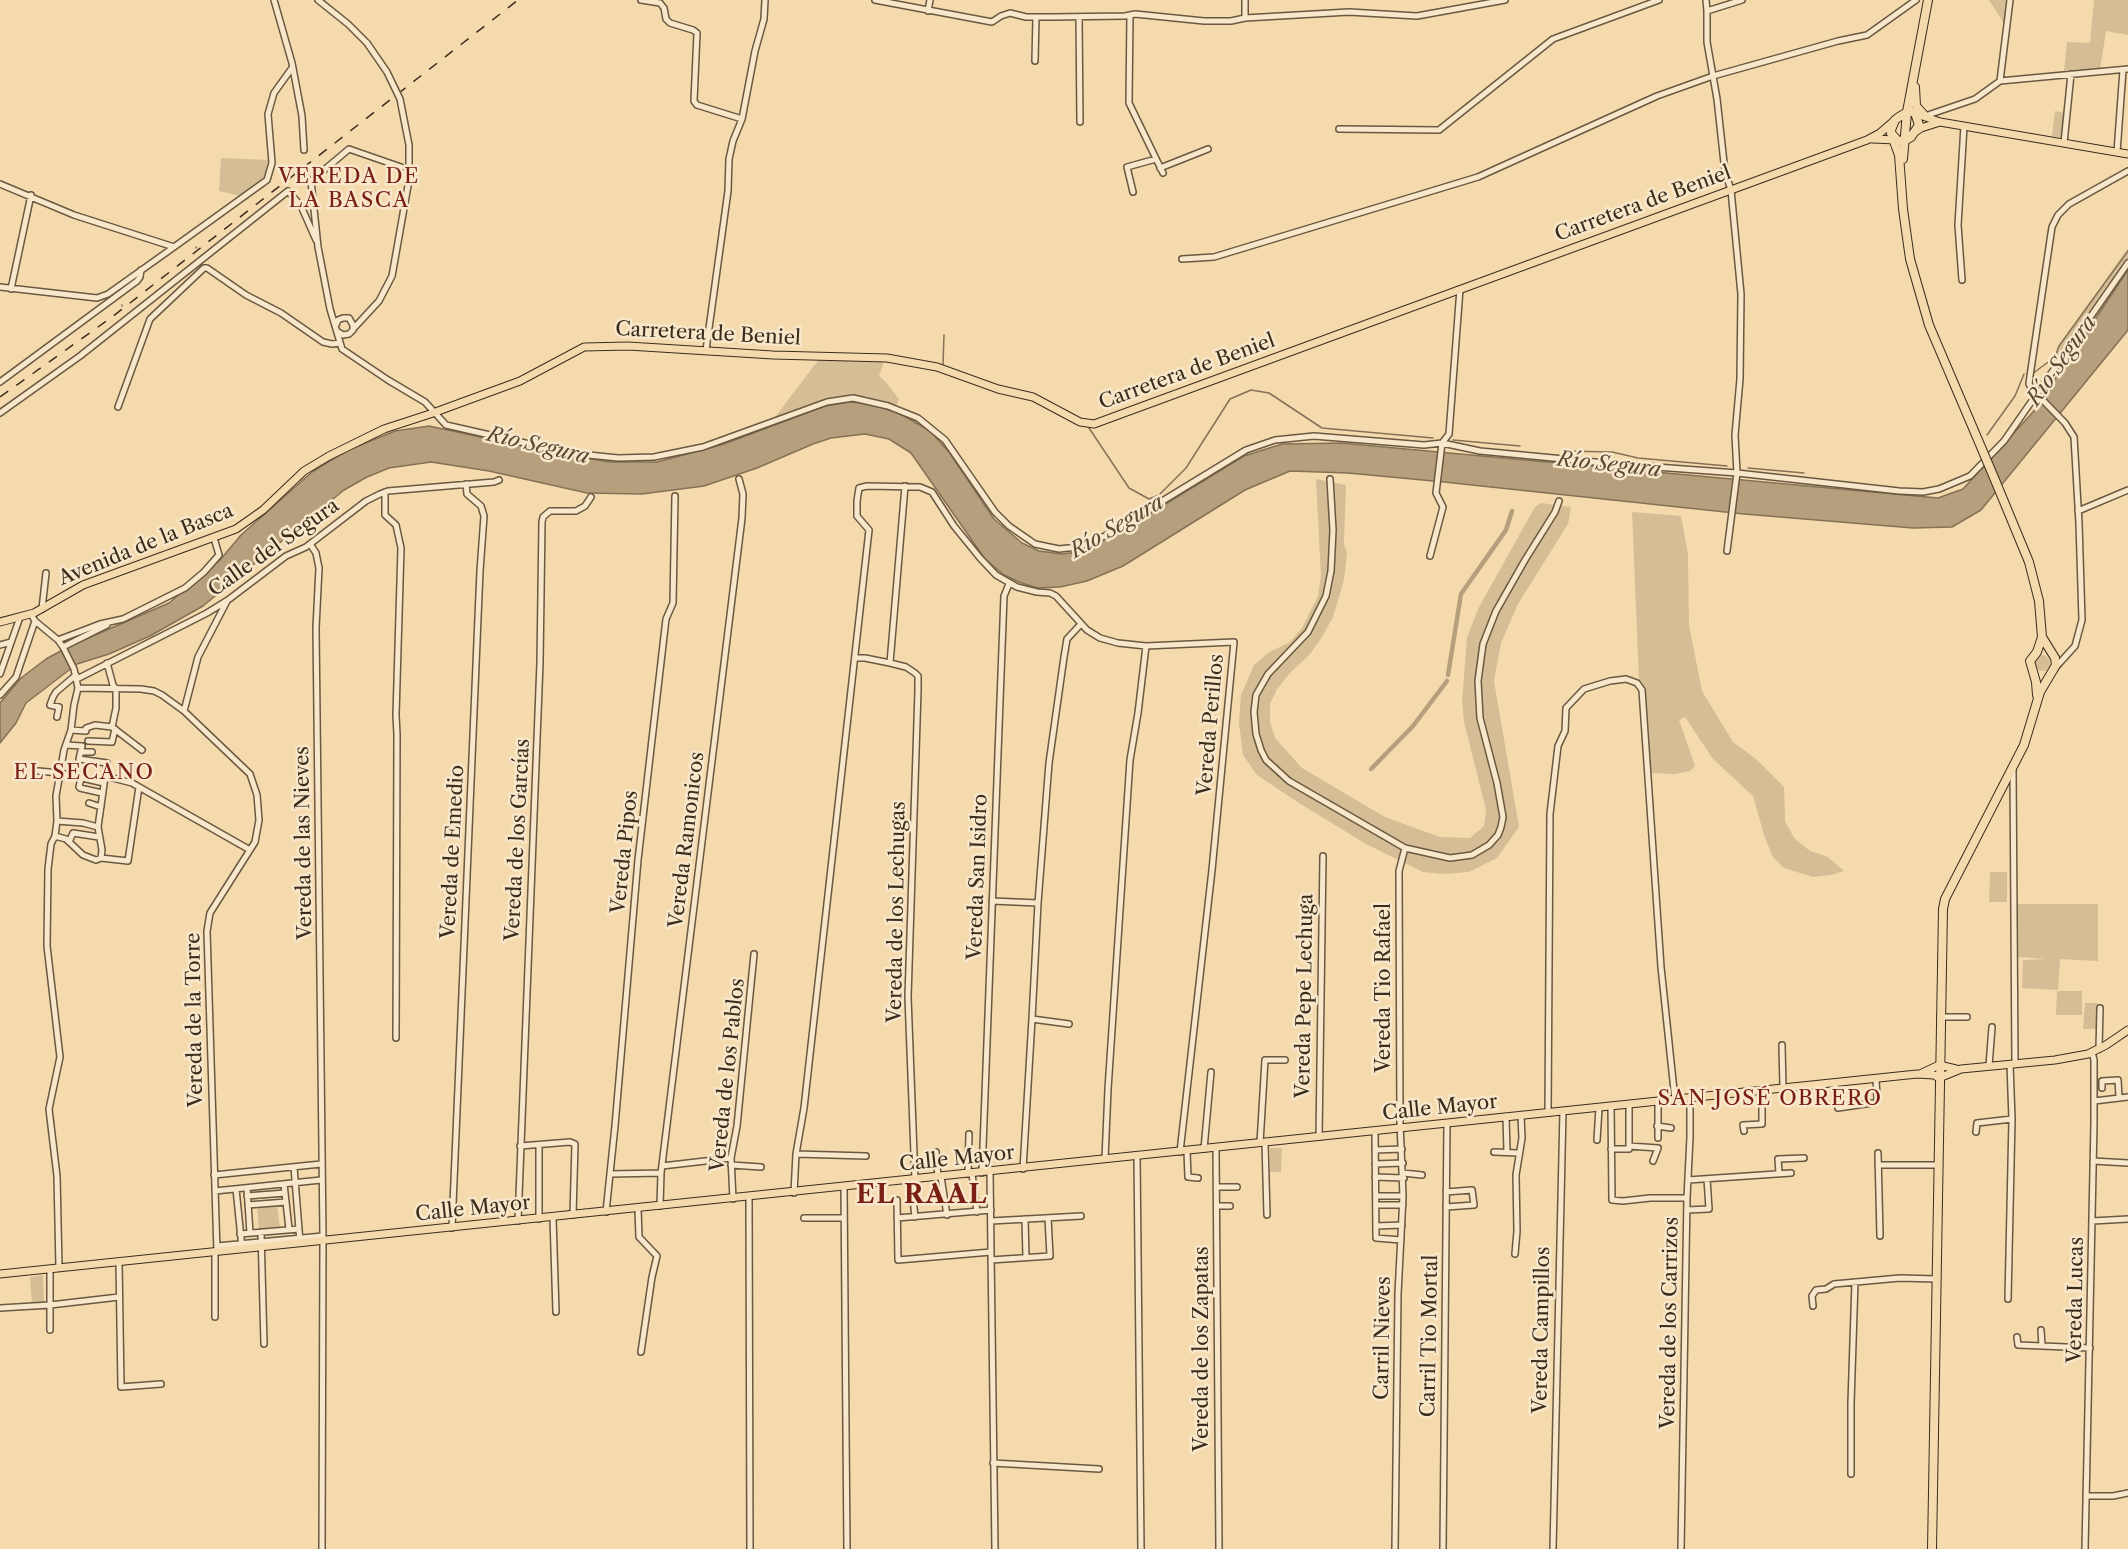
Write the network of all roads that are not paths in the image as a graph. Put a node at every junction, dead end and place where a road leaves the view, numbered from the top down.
1 (274, 0) edge
2 (318, 0) edge
3 (641, 0) edge
4 (765, 0) edge
5 (875, 0) edge
6 (930, 0) edge
7 (1245, 0) edge
8 (1505, 0) edge
9 (1659, 0) edge
10 (1706, 0) edge
11 (1742, 0) edge
12 (1916, 0) edge
13 (1928, 0) edge
14 (2010, 0) edge
15 (928, 11) junction
16 (1707, 11) junction
17 (1130, 15) junction
18 (1036, 17) junction
19 (1079, 17) junction
20 (1245, 18) junction
21 (1918, 53) junction
22 (1035, 62) dead end
23 (292, 68) junction
24 (2125, 70) edge
25 (2071, 74) junction
26 (1713, 76) junction
27 (2000, 81) junction
28 (1917, 114) junction
29 (742, 119) junction
30 (1894, 120) junction
31 (1080, 122) dead end
32 (1940, 122) junction
33 (1964, 126) junction
34 (1339, 129) dead end
35 (1915, 132) junction
36 (1867, 140) junction
37 (1894, 140) junction
38 (2064, 143) junction
39 (1208, 149) dead end
40 (304, 150) dead end
41 (2117, 152) junction
42 (2128, 154) edge
43 (1156, 159) junction
44 (402, 167) dead end
45 (2128, 171) edge
46 (0, 184) edge
47 (1731, 190) junction
48 (1133, 192) dead end
49 (31, 195) junction
50 (1902, 203) junction
51 (174, 247) junction
52 (318, 247) junction
53 (1182, 259) dead end
54 (2128, 263) edge
55 (141, 270) junction
56 (1962, 280) dead end
57 (0, 288) edge
58 (11, 289) junction
59 (1460, 289) junction
60 (330, 309) junction
61 (363, 316) junction
62 (346, 318) junction
63 (354, 328) junction
64 (336, 329) junction
65 (346, 335) junction
66 (323, 342) junction
67 (340, 344) junction
68 (706, 350) junction
69 (0, 382) edge
70 (2037, 396) junction
71 (118, 407) dead end
72 (435, 412) junction
73 (0, 413) edge
74 (1442, 443) junction
75 (1737, 472) junction
76 (739, 478) dead end
77 (1330, 479) dead end
78 (499, 480) dead end
79 (466, 484) junction
80 (905, 486) junction
81 (2128, 490) edge
82 (385, 492) junction
83 (675, 496) dead end
84 (591, 497) dead end
85 (1559, 501) dead end
86 (2078, 510) junction
87 (214, 538) junction
88 (310, 544) junction
89 (1727, 551) dead end
90 (1430, 556) dead end
91 (46, 573) dead end
92 (1009, 584) junction
93 (228, 600) junction
94 (42, 609) junction
95 (20, 617) junction
96 (33, 617) junction
97 (0, 622) edge
98 (111, 623) junction
99 (1081, 624) junction
100 (2042, 637) junction
101 (58, 640) junction
102 (11, 642) junction
103 (0, 645) edge
104 (1146, 646) junction
105 (63, 647) junction
106 (2037, 652) junction
107 (2052, 654) junction
108 (2067, 657) junction
109 (856, 658) junction
110 (107, 663) junction
111 (890, 663) junction
112 (2055, 668) junction
113 (2033, 672) junction
114 (0, 674) edge
115 (75, 674) junction
116 (2048, 676) junction
117 (78, 688) junction
118 (117, 689) junction
119 (0, 695) edge
120 (2036, 706) junction
121 (184, 711) junction
122 (57, 717) dead end
123 (113, 728) junction
124 (71, 730) junction
125 (88, 741) dead end
126 (66, 745) junction
127 (142, 750) dead end
128 (81, 752) junction
129 (92, 752) dead end
130 (2013, 767) junction
131 (38, 771) dead end
132 (60, 773) junction
133 (105, 776) junction
134 (81, 778) junction
135 (104, 783) junction
136 (139, 787) junction
137 (102, 793) junction
138 (89, 804) dead end
139 (101, 807) junction
140 (57, 821) junction
141 (98, 827) junction
142 (55, 836) junction
143 (99, 837) junction
144 (69, 842) junction
145 (1405, 848) junction
146 (250, 850) junction
147 (1323, 856) dead end
148 (101, 858) junction
149 (992, 901) junction
150 (1038, 903) junction
151 (754, 954) dead end
152 (2100, 1008) dead end
153 (1940, 1017) junction
154 (1967, 1017) dead end
155 (1032, 1019) junction
156 (1069, 1024) dead end
157 (1992, 1027) dead end
158 (2128, 1030) edge
159 (396, 1038) dead end
160 (1782, 1045) dead end
161 (2096, 1051) junction
162 (1285, 1060) dead end
163 (2013, 1064) junction
164 (1989, 1066) junction
165 (1939, 1071) junction
166 (1211, 1072) dead end
167 (1876, 1079) junction
168 (1836, 1083) junction
169 (2094, 1085) junction
170 (1783, 1088) junction
171 (2102, 1088) junction
172 (1762, 1091) junction
173 (2119, 1097) junction
174 (2128, 1097) edge
175 (1690, 1098) junction
176 (1876, 1098) dead end
177 (2111, 1099) junction
178 (1675, 1100) junction
179 (2094, 1101) junction
180 (1658, 1102) junction
181 (1872, 1103) dead end
182 (1629, 1105) junction
183 (1611, 1107) junction
184 (1599, 1108) junction
185 (1563, 1111) junction
186 (1548, 1113) junction
187 (1521, 1116) junction
188 (1506, 1117) junction
189 (2012, 1119) junction
190 (1447, 1123) junction
191 (1658, 1126) junction
192 (1400, 1128) junction
193 (1671, 1128) dead end
194 (1376, 1131) junction
195 (1744, 1131) dead end
196 (1976, 1132) dead end
197 (969, 1134) dead end
198 (1319, 1137) junction
199 (1658, 1138) dead end
200 (1597, 1140) dead end
201 (1263, 1143) junction
202 (520, 1146) junction
203 (539, 1146) junction
204 (1629, 1146) junction
205 (1216, 1148) junction
206 (1204, 1149) junction
207 (1402, 1149) junction
208 (1611, 1149) junction
209 (1375, 1150) junction
210 (1184, 1151) junction
211 (936, 1152) dead end
212 (1494, 1152) dead end
213 (1507, 1152) junction
214 (796, 1154) junction
215 (1518, 1154) junction
216 (1878, 1154) dead end
217 (866, 1156) dead end
218 (1137, 1156) junction
219 (731, 1158) junction
220 (1804, 1158) dead end
221 (1105, 1160) junction
222 (1653, 1161) dead end
223 (2093, 1161) junction
224 (1402, 1163) junction
225 (2128, 1163) edge
226 (321, 1164) junction
227 (1375, 1164) junction
228 (731, 1165) junction
229 (1878, 1165) junction
230 (1938, 1165) junction
231 (662, 1166) junction
232 (294, 1167) junction
233 (761, 1167) dead end
234 (1023, 1168) junction
235 (661, 1173) junction
236 (986, 1173) junction
237 (1779, 1173) junction
238 (1791, 1173) dead end
239 (610, 1174) junction
240 (970, 1174) junction
241 (214, 1175) junction
242 (1422, 1175) dead end
243 (1403, 1176) junction
244 (939, 1177) junction
245 (1376, 1177) junction
246 (1198, 1178) dead end
247 (1707, 1179) junction
248 (321, 1180) junction
249 (913, 1180) junction
250 (1688, 1180) junction
251 (295, 1182) junction
252 (284, 1184) junction
253 (844, 1187) junction
254 (1217, 1187) junction
255 (1237, 1187) dead end
256 (247, 1188) junction
257 (236, 1189) junction
258 (215, 1191) junction
259 (1463, 1191) junction
260 (794, 1192) junction
261 (1446, 1192) junction
262 (285, 1193) junction
263 (247, 1196) junction
264 (1376, 1196) junction
265 (1404, 1196) junction
266 (749, 1197) junction
267 (1687, 1198) junction
268 (733, 1199) junction
269 (897, 1200) dead end
270 (286, 1202) junction
271 (248, 1205) junction
272 (1376, 1205) junction
273 (1403, 1205) junction
274 (1217, 1206) junction
275 (1230, 1206) dead end
276 (1464, 1206) junction
277 (660, 1207) junction
278 (1446, 1207) junction
279 (638, 1209) junction
280 (991, 1210) junction
281 (1687, 1210) junction
282 (606, 1212) junction
283 (977, 1212) junction
284 (573, 1215) junction
285 (947, 1215) junction
286 (1267, 1215) dead end
287 (1082, 1216) dead end
288 (915, 1217) junction
289 (553, 1218) junction
290 (804, 1218) dead end
291 (844, 1218) junction
292 (897, 1218) junction
293 (1048, 1218) junction
294 (539, 1219) junction
295 (1026, 1219) junction
296 (2128, 1219) edge
297 (518, 1221) junction
298 (991, 1221) junction
299 (2092, 1221) junction
300 (1402, 1225) junction
301 (1376, 1226) junction
302 (452, 1228) junction
303 (289, 1229) junction
304 (299, 1229) junction
305 (276, 1231) junction
306 (261, 1232) junction
307 (250, 1233) junction
308 (240, 1234) junction
309 (1880, 1236) dead end
310 (322, 1239) junction
311 (1401, 1240) junction
312 (300, 1241) junction
313 (278, 1243) junction
314 (263, 1245) junction
315 (242, 1247) junction
316 (216, 1250) junction
317 (990, 1252) junction
318 (1515, 1254) dead end
319 (1026, 1257) junction
320 (991, 1260) junction
321 (119, 1262) junction
322 (59, 1268) junction
323 (50, 1269) junction
324 (0, 1274) edge
325 (1936, 1279) junction
326 (1855, 1282) junction
327 (120, 1297) junction
328 (2008, 1299) dead end
329 (50, 1305) junction
330 (1813, 1306) dead end
331 (0, 1308) edge
332 (556, 1312) dead end
333 (215, 1317) dead end
334 (50, 1330) dead end
335 (2040, 1330) dead end
336 (2017, 1337) dead end
337 (264, 1344) dead end
338 (2042, 1346) junction
339 (2090, 1348) junction
340 (641, 1352) dead end
341 (161, 1384) dead end
342 (993, 1463) junction
343 (1099, 1469) dead end
344 (1851, 1474) dead end
345 (2128, 1493) edge
346 (2086, 1496) junction
347 (322, 1549) edge
348 (750, 1549) edge
349 (847, 1549) edge
350 (995, 1549) edge
351 (1141, 1549) edge
352 (1219, 1549) edge
353 (1395, 1549) edge
354 (1443, 1549) edge
355 (1552, 1549) edge
356 (1682, 1549) edge
357 (1932, 1549) edge
358 (2085, 1549) edge

1 - 23 street
2 - 61 street, bridge
3 - 29 street
4 - 29 street
5 - 15 street
6 - 15 street
7 - 20 street
8 - 20 street
9 - 34 street
10 - 16 street
11 - 16 street
12 - 26 street
13 - 21 highway
14 - 27 street
15 - 18 street
16 - 26 street
17 - 19 street
17 - 20 street
17 - 43 street
18 - 19 street
18 - 22 street
19 - 31 street
21 - 28 highway
21 - 30 highway
23 - 40 street
23 - 51 street
24 - 25 street
24 - 41 street
25 - 27 street
25 - 38 street
26 - 47 street
26 - 53 street
27 - 28 street
28 - 30 highway
28 - 32 main road
28 - 35 highway
28 - 37 highway
29 - 68 street
30 - 36 main road
30 - 37 highway
32 - 33 main road
32 - 35 main road
33 - 38 main road
33 - 56 street
35 - 37 highway
35 - 50 highway
36 - 37 main road
36 - 47 main road, Carretera de Beniel
37 - 50 highway
38 - 41 main road
39 - 43 street
41 - 42 main road
43 - 48 street
44 - 52 street
45 - 70 street
46 - 49 street
47 - 59 main road, Carretera de Beniel
47 - 75 street
49 - 51 street
49 - 58 street
50 - 100 highway, bridge
51 - 55 street
52 - 60 street
52 - 73 street
54 - 70 street
55 - 58 street
55 - 69 street
57 - 58 street
59 - 68 main road, Carretera de Beniel
59 - 74 street
60 - 62 street
60 - 64 street
61 - 62 street
61 - 63 street
62 - 63 street
62 - 64 street
63 - 65 street
64 - 65 street
64 - 66 street
64 - 67 street
65 - 67 street
66 - 67 street
66 - 71 street
67 - 72 street
68 - 72 main road, Carretera de Beniel
70 - 75 street
70 - 86 street
72 - 74 street
72 - 87 main road, Avenida de la Basca
74 - 75 street
74 - 90 street
75 - 89 street
76 - 231 street, Vereda Ramonicos
77 - 145 street
78 - 79 street, Calle del Segura
79 - 82 street, Calle del Segura
79 - 302 street, Vereda de Emedio
80 - 92 street, Vereda Perillos
80 - 109 street
80 - 111 street
81 - 86 street
82 - 88 street, Calle del Segura
82 - 159 street
83 - 239 street, Vereda Pipos
84 - 202 street, Vereda de los Garcías
85 - 145 street
86 - 108 street
87 - 94 main road, Avenida de la Basca
87 - 98 street
88 - 93 street, Calle del Segura
88 - 226 street, Vereda de las Nieves
91 - 94 street
92 - 99 street, Vereda Perillos
92 - 149 street, Vereda San Isidro
93 - 110 street, Calle del Segura
93 - 121 street
94 - 96 main road, Avenida de la Basca
95 - 96 main road, Avenida de la Basca
95 - 97 main road, Avenida de la Basca
95 - 102 street
96 - 101 street
96 - 119 street
98 - 101 street
98 - 105 street
99 - 104 street, Vereda Perillos
99 - 150 street
100 - 106 highway
100 - 107 highway
101 - 105 street
102 - 103 street
102 - 114 street
104 - 210 street, Vereda Perillos
104 - 221 street
105 - 115 street
106 - 107 highway
106 - 113 highway
107 - 108 street
107 - 112 highway
108 - 112 street
109 - 111 street
109 - 214 street
110 - 115 street, Calle del Segura
110 - 118 street
111 - 249 street, Vereda de los Lechugas
112 - 116 highway
113 - 116 highway
113 - 120 highway
115 - 117 street
115 - 122 street, Calle del Segura
116 - 120 highway
117 - 118 street, Vereda de la Torre
117 - 124 street
118 - 121 street, Vereda de la Torre
118 - 123 street
120 - 130 highway
121 - 146 street, Vereda de la Torre
123 - 124 street
123 - 125 street
123 - 127 street
124 - 126 street
126 - 128 street
126 - 132 street
128 - 129 street
128 - 133 street
130 - 153 highway
130 - 163 street
131 - 132 street
132 - 134 street
132 - 140 street
133 - 135 street
133 - 136 street
134 - 135 street
134 - 137 street
135 - 137 street
136 - 146 street
136 - 148 street
137 - 139 street
138 - 139 street
139 - 141 street
140 - 141 street
140 - 142 street
141 - 143 street
142 - 144 street
142 - 322 street
143 - 144 street
143 - 148 street
144 - 148 street
145 - 192 street, Vereda Tio Rafael
146 - 241 street, Vereda de la Torre
147 - 198 street, Vereda Pepe Lechuga
149 - 150 street
149 - 236 street, Vereda San Isidro
150 - 155 street
151 - 219 street, Vereda de los Pablos
152 - 161 street, Vereda Lucas
153 - 154 street
153 - 165 highway
155 - 156 street
155 - 234 street
157 - 164 street
158 - 161 main road
160 - 170 street
161 - 163 main road, Calle Mayor
161 - 169 street, Vereda Lucas
162 - 201 street
163 - 164 main road, Calle Mayor
163 - 189 street
164 - 165 main road, Calle Mayor
165 - 167 main road, Calle Mayor
165 - 230 highway
166 - 206 street
167 - 168 main road, Calle Mayor
167 - 176 street
168 - 170 main road, Calle Mayor
168 - 181 street
169 - 171 street
169 - 179 street, Vereda Lucas
170 - 172 main road, Calle Mayor
171 - 173 street
171 - 177 street
172 - 175 main road, Calle Mayor
172 - 195 street
173 - 174 street
173 - 177 street
175 - 178 main road, Calle Mayor
175 - 250 street, Vereda de los Carrizos
177 - 179 street
178 - 180 main road, Calle Mayor
178 - 186 street
179 - 223 street, Vereda Lucas
180 - 182 main road, Calle Mayor
180 - 191 street
182 - 183 main road, Calle Mayor
182 - 204 street
183 - 184 main road, Calle Mayor
183 - 208 street
184 - 185 main road, Calle Mayor
184 - 200 street
185 - 186 main road, Calle Mayor
185 - 355 street, Vereda Campillos
186 - 187 main road, Calle Mayor
187 - 188 main road, Calle Mayor
187 - 215 street
188 - 190 main road, Calle Mayor
188 - 213 street
189 - 196 street
189 - 328 street
190 - 192 main road, Calle Mayor
190 - 261 street, Carril Tio Mortal
191 - 193 street
191 - 199 street
192 - 194 main road, Calle Mayor
192 - 207 street, Carril Nieves
194 - 198 main road, Calle Mayor
194 - 209 street
197 - 240 street
198 - 201 main road, Calle Mayor
201 - 205 main road, Calle Mayor
201 - 286 street
202 - 203 street
202 - 297 street, Vereda de los Garcías
203 - 284 street
203 - 294 street
204 - 208 street
204 - 222 street
205 - 206 main road, Calle Mayor
205 - 254 street, Vereda de los Zapatas
206 - 210 main road, Calle Mayor
207 - 209 street
207 - 224 street, Carril Nieves
208 - 267 street
209 - 227 street
210 - 218 main road, Calle Mayor
210 - 246 street
211 - 244 street
212 - 213 street
213 - 215 street
214 - 217 street
214 - 260 street
215 - 318 street
216 - 229 street
218 - 221 main road, Calle Mayor
218 - 351 street
219 - 228 street, Vereda de los Pablos
219 - 231 street
220 - 237 street
221 - 234 main road, Calle Mayor
223 - 225 street
223 - 299 street, Vereda Lucas
224 - 227 street
224 - 243 street, Carril Nieves
226 - 232 street
226 - 248 street, Vereda de las Nieves
227 - 245 street
228 - 233 street
228 - 268 street, Vereda de los Pablos
229 - 230 street
229 - 309 street
230 - 325 highway
231 - 235 street, Vereda Ramonicos
232 - 241 street
232 - 251 street
234 - 236 main road, Calle Mayor
235 - 239 street
235 - 277 street, Vereda Ramonicos
236 - 240 main road, Calle Mayor
236 - 280 street, Vereda San Isidro
237 - 238 street
237 - 247 street
239 - 282 street, Vereda Pipos
240 - 244 main road, Calle Mayor
240 - 283 street
241 - 258 street, Vereda de la Torre
242 - 243 street
243 - 245 street
243 - 265 street, Carril Nieves
244 - 249 main road, Calle Mayor
244 - 285 street
245 - 264 street
247 - 250 street
247 - 281 street
248 - 251 street
248 - 310 street, Vereda de las Nieves
249 - 253 main road, Calle Mayor
249 - 288 street
250 - 267 street, Vereda de los Carrizos
251 - 252 street
251 - 304 street
252 - 256 street
252 - 262 street
253 - 260 main road, Calle Mayor
253 - 291 street
254 - 255 street
254 - 274 street, Vereda de los Zapatas
256 - 257 street
256 - 263 street
257 - 258 street
257 - 308 street
258 - 316 street, Vereda de la Torre
259 - 261 street
259 - 276 street
259 - 276 street
260 - 266 main road, Calle Mayor
261 - 278 street, Carril Tio Mortal
262 - 263 street
262 - 270 street
263 - 271 street
264 - 265 street
264 - 272 street
265 - 273 street, Carril Nieves
266 - 268 main road, Calle Mayor
266 - 348 street
267 - 281 street, Vereda de los Carrizos
268 - 277 main road, Calle Mayor
269 - 292 street
270 - 271 street
270 - 303 street
271 - 307 street
272 - 273 street
272 - 301 street
273 - 300 street, Carril Nieves
274 - 275 street
274 - 352 street, Vereda de los Zapatas
276 - 278 street
277 - 279 main road, Calle Mayor
278 - 354 street, Carril Tio Mortal
279 - 282 main road, Calle Mayor
279 - 340 street
280 - 283 street
280 - 298 street, Vereda San Isidro
281 - 356 street, Vereda de los Carrizos
282 - 284 main road, Calle Mayor
283 - 285 street
284 - 289 main road, Calle Mayor
285 - 288 street
287 - 293 street
288 - 292 street
289 - 294 main road, Calle Mayor
289 - 332 street
290 - 291 street
291 - 349 street
292 - 317 street
293 - 295 street
293 - 319 street
294 - 297 main road, Calle Mayor
295 - 298 street
295 - 319 street
296 - 299 street
297 - 302 main road, Calle Mayor
298 - 317 street, Vereda San Isidro
299 - 339 street, Vereda Lucas
300 - 301 street
300 - 311 street, Carril Nieves
301 - 311 street
302 - 310 main road, Calle Mayor
303 - 304 street
303 - 305 street
304 - 312 street
305 - 306 street
305 - 313 street
306 - 307 street
306 - 314 street
307 - 308 street
308 - 315 street
310 - 312 main road, Calle Mayor
310 - 347 street, Vereda de las Nieves
311 - 353 street, Carril Nieves
312 - 313 main road, Calle Mayor
313 - 314 main road, Calle Mayor
314 - 315 main road, Calle Mayor
314 - 337 street
315 - 316 main road, Calle Mayor
316 - 321 main road, Calle Mayor
316 - 333 street, Vereda de la Torre
317 - 320 street, Vereda San Isidro
319 - 320 street
320 - 342 street, Vereda San Isidro
321 - 322 main road, Calle Mayor
321 - 327 street
322 - 323 main road, Calle Mayor
323 - 324 main road, Calle Mayor
323 - 329 street
325 - 326 street
325 - 357 highway
326 - 330 street
326 - 344 street
327 - 329 street
327 - 341 street
329 - 331 street
329 - 334 street
335 - 338 street
336 - 338 street
338 - 339 street
339 - 346 street, Vereda Lucas
342 - 343 street
342 - 350 street, Vereda San Isidro
345 - 346 street
346 - 358 street, Vereda Lucas

